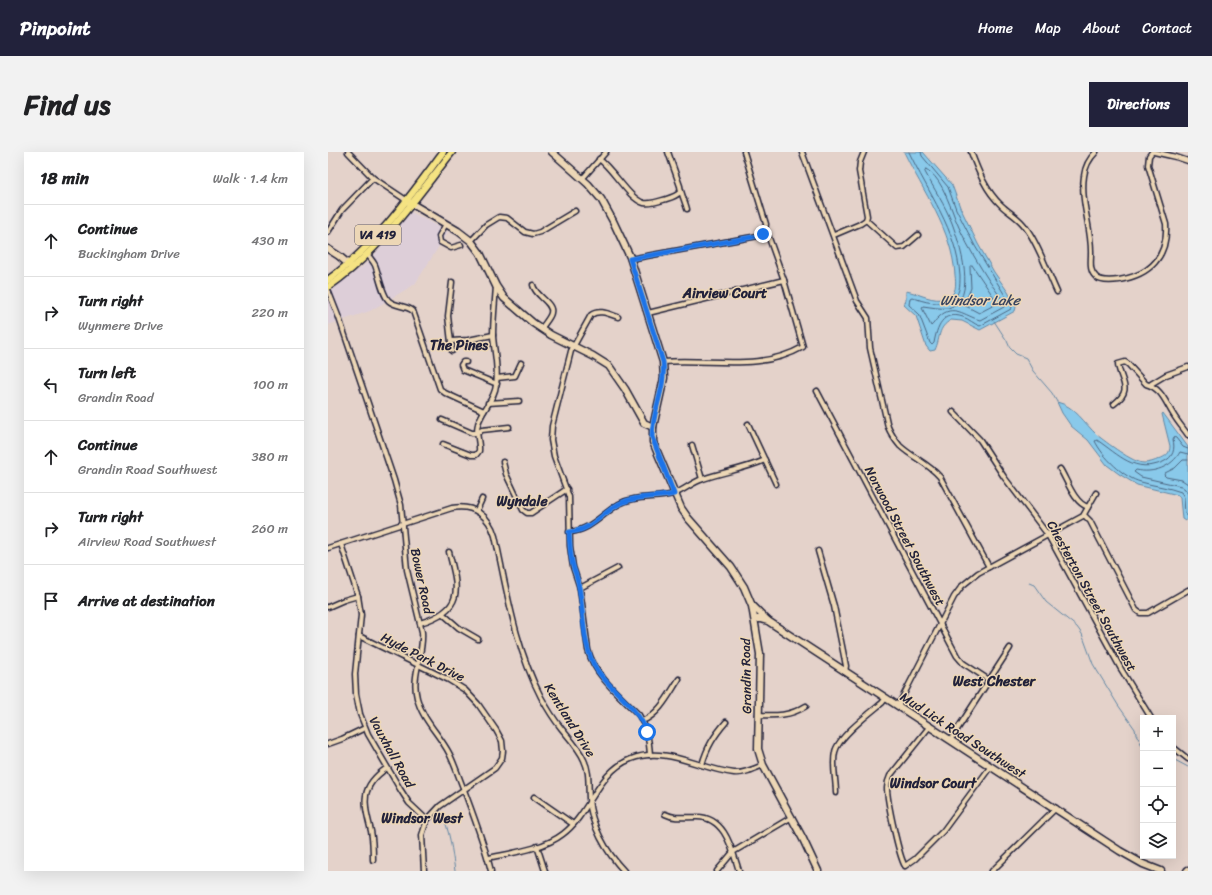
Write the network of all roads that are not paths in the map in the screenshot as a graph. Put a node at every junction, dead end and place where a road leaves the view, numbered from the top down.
1 (348, 152) edge
2 (443, 152) edge
3 (452, 152) edge
4 (552, 152) edge
5 (606, 152) edge
6 (668, 152) edge
7 (744, 152) edge
8 (802, 152) edge
9 (864, 152) edge
10 (971, 152) edge
11 (1096, 152) edge
12 (1153, 152) edge
13 (599, 159) junction
14 (1188, 161) edge
15 (373, 178) junction
16 (583, 178) junction
17 (680, 192) junction
18 (408, 202) junction
19 (687, 209) dead end
20 (575, 211) dead end
21 (866, 220) junction
22 (446, 224) junction
23 (328, 232) edge
24 (765, 232) junction
25 (834, 235) junction
26 (918, 235) dead end
27 (471, 241) junction
28 (461, 246) dead end
29 (328, 249) edge
30 (368, 255) junction
31 (630, 259) junction
32 (351, 266) junction
33 (328, 280) edge
34 (784, 280) junction
35 (452, 282) dead end
36 (533, 285) dead end
37 (496, 286) junction
38 (328, 289) edge
39 (1057, 292) dead end
40 (648, 313) junction
41 (618, 317) dead end
42 (541, 329) junction
43 (493, 335) junction
44 (451, 341) junction
45 (574, 346) junction
46 (452, 351) dead end
47 (466, 362) dead end
48 (663, 362) junction
49 (521, 363) dead end
50 (1188, 367) edge
51 (497, 378) junction
52 (496, 384) junction
53 (1151, 384) junction
54 (817, 391) dead end
55 (519, 401) dead end
56 (488, 403) junction
57 (1114, 404) dead end
58 (484, 411) junction
59 (953, 412) dead end
60 (442, 420) dead end
61 (643, 421) junction
62 (748, 424) dead end
63 (509, 427) dead end
64 (653, 427) junction
65 (477, 433) junction
66 (1188, 435) edge
67 (443, 444) dead end
68 (654, 444) junction
69 (692, 445) dead end
70 (765, 460) junction
71 (503, 462) dead end
72 (1060, 469) dead end
73 (702, 479) junction
74 (776, 484) dead end
75 (567, 489) junction
76 (1096, 493) dead end
77 (674, 494) junction
78 (482, 499) dead end
79 (1088, 507) junction
80 (477, 510) junction
81 (1084, 515) junction
82 (403, 524) junction
83 (569, 532) junction
84 (1048, 535) junction
85 (341, 544) junction
86 (328, 548) edge
87 (818, 551) dead end
88 (450, 552) dead end
89 (989, 567) junction
90 (618, 568) dead end
91 (580, 588) junction
92 (1188, 590) edge
93 (358, 596) junction
94 (751, 604) junction
95 (328, 607) edge
96 (443, 614) junction
97 (755, 619) junction
98 (768, 621) junction
99 (420, 623) junction
100 (940, 624) junction
101 (359, 636) junction
102 (478, 639) dead end
103 (1010, 648) dead end
104 (418, 665) junction
105 (845, 672) junction
106 (679, 680) dead end
107 (989, 680) junction
108 (886, 698) junction
109 (806, 706) dead end
110 (898, 706) junction
111 (758, 715) junction
112 (1149, 715) edge
113 (642, 721) junction
114 (726, 722) dead end
115 (930, 726) junction
116 (365, 728) junction
117 (951, 740) junction
118 (328, 744) edge
119 (1176, 749) edge
120 (650, 755) junction
121 (1188, 759) edge
122 (702, 765) junction
123 (763, 766) junction
124 (991, 766) junction
125 (388, 768) junction
126 (464, 790) junction
127 (836, 793) dead end
128 (534, 797) dead end
129 (589, 800) junction
130 (1056, 808) junction
131 (664, 814) dead end
132 (792, 817) junction
133 (427, 820) junction
134 (573, 824) junction
135 (537, 846) junction
136 (732, 852) junction
137 (488, 858) junction
138 (373, 860) dead end
139 (424, 871) edge
140 (491, 871) edge
141 (545, 871) edge
142 (624, 871) edge
143 (718, 871) edge
144 (739, 871) edge
145 (818, 871) edge
146 (992, 871) edge
147 (1161, 871) edge

1 - 15 street
2 - 18 main road, VA 419
3 - 18 main road, VA 419
4 - 16 street
5 - 13 street
6 - 17 street
7 - 24 street
8 - 25 street
9 - 21 street
10 - 39 street
11 - 12 street
12 - 14 street
13 - 16 street
13 - 17 street
15 - 18 street
15 - 23 street
16 - 31 street
17 - 19 street
18 - 22 street
18 - 30 main road, VA 419
18 - 32 main road, VA 419
20 - 27 street
21 - 25 street
21 - 26 street
22 - 27 street
22 - 28 street
24 - 31 street
24 - 34 street
25 - 89 street
27 - 37 street, Grandin Road
29 - 32 street
30 - 32 main road, VA 419
30 - 58 street
31 - 40 street
32 - 33 main road, VA 419
32 - 38 main road, VA 419
34 - 40 street
34 - 48 street
35 - 44 street
36 - 42 street
37 - 42 street, Grandin Road
37 - 43 street
38 - 82 street, Bower Road
40 - 48 street
41 - 45 street
42 - 45 street, Grandin Road
43 - 44 street
43 - 51 street
44 - 46 street
45 - 61 street, Grandin Road
45 - 75 street
47 - 52 street
48 - 64 street
49 - 51 street
50 - 53 street
51 - 52 street
52 - 56 street
53 - 57 street
53 - 66 street
54 - 100 street, Norwood Street Southwest
55 - 56 street
56 - 58 street
58 - 65 street
59 - 84 street, Chesterton Street Southwest
60 - 65 street
61 - 64 street
61 - 68 street, Grandin Road
62 - 70 street
63 - 65 street
64 - 68 street
65 - 67 street
68 - 77 street, Grandin Road
69 - 73 street
70 - 73 street
70 - 74 street
71 - 75 street
72 - 79 street
73 - 77 street
75 - 83 street
76 - 79 street
77 - 83 street
77 - 94 street, Grandin Road
78 - 80 street
79 - 81 street
80 - 82 street
80 - 129 street, Kentland Drive
81 - 84 street
81 - 92 street
82 - 85 street
82 - 99 street, Bower Road
83 - 91 street
84 - 89 street
84 - 112 street, Chesterton Street Southwest
85 - 86 street
85 - 93 street, Vauxhall Road
87 - 105 street
88 - 96 street
89 - 100 street
90 - 91 street
91 - 113 street
93 - 95 street
93 - 101 street, Vauxhall Road
94 - 97 street, Grandin Road
94 - 98 street
96 - 99 street
96 - 102 street
97 - 98 street, Mud Lick Road Southwest
97 - 111 street, Grandin Road
98 - 105 street, Mud Lick Road Southwest
99 - 104 street, Bower Road
100 - 107 street, Norwood Street Southwest
100 - 110 street
101 - 104 street, Hyde Park Drive
101 - 116 street, Vauxhall Road
103 - 107 street
104 - 126 street, Bower Road
104 - 126 street, Hyde Park Drive
105 - 108 street, Mud Lick Road Southwest
106 - 113 street
107 - 117 street
108 - 110 street, Mud Lick Road Southwest
108 - 127 street
109 - 111 street
110 - 115 street, Mud Lick Road Southwest
111 - 123 street, Grandin Road
113 - 120 street
114 - 122 street
115 - 117 street, Mud Lick Road Southwest
115 - 124 street
116 - 118 street
116 - 125 street, Vauxhall Road
117 - 124 street, Mud Lick Road Southwest
119 - 121 street
120 - 122 street
120 - 129 street
122 - 123 street
123 - 132 street, Grandin Road
124 - 130 street, Mud Lick Road Southwest
125 - 133 street, Vauxhall Road
125 - 138 street
126 - 133 street, Hyde Park Drive
126 - 137 street, Bower Road
128 - 134 street
129 - 134 street
129 - 142 street, Kentland Drive
130 - 146 street
130 - 147 street, Mud Lick Road Southwest
131 - 136 street
132 - 136 street
132 - 145 street, Grandin Road
133 - 139 street, Hyde Park Drive
134 - 135 street
135 - 137 street
135 - 141 street
136 - 143 street
136 - 144 street
137 - 140 street, Bower Road

